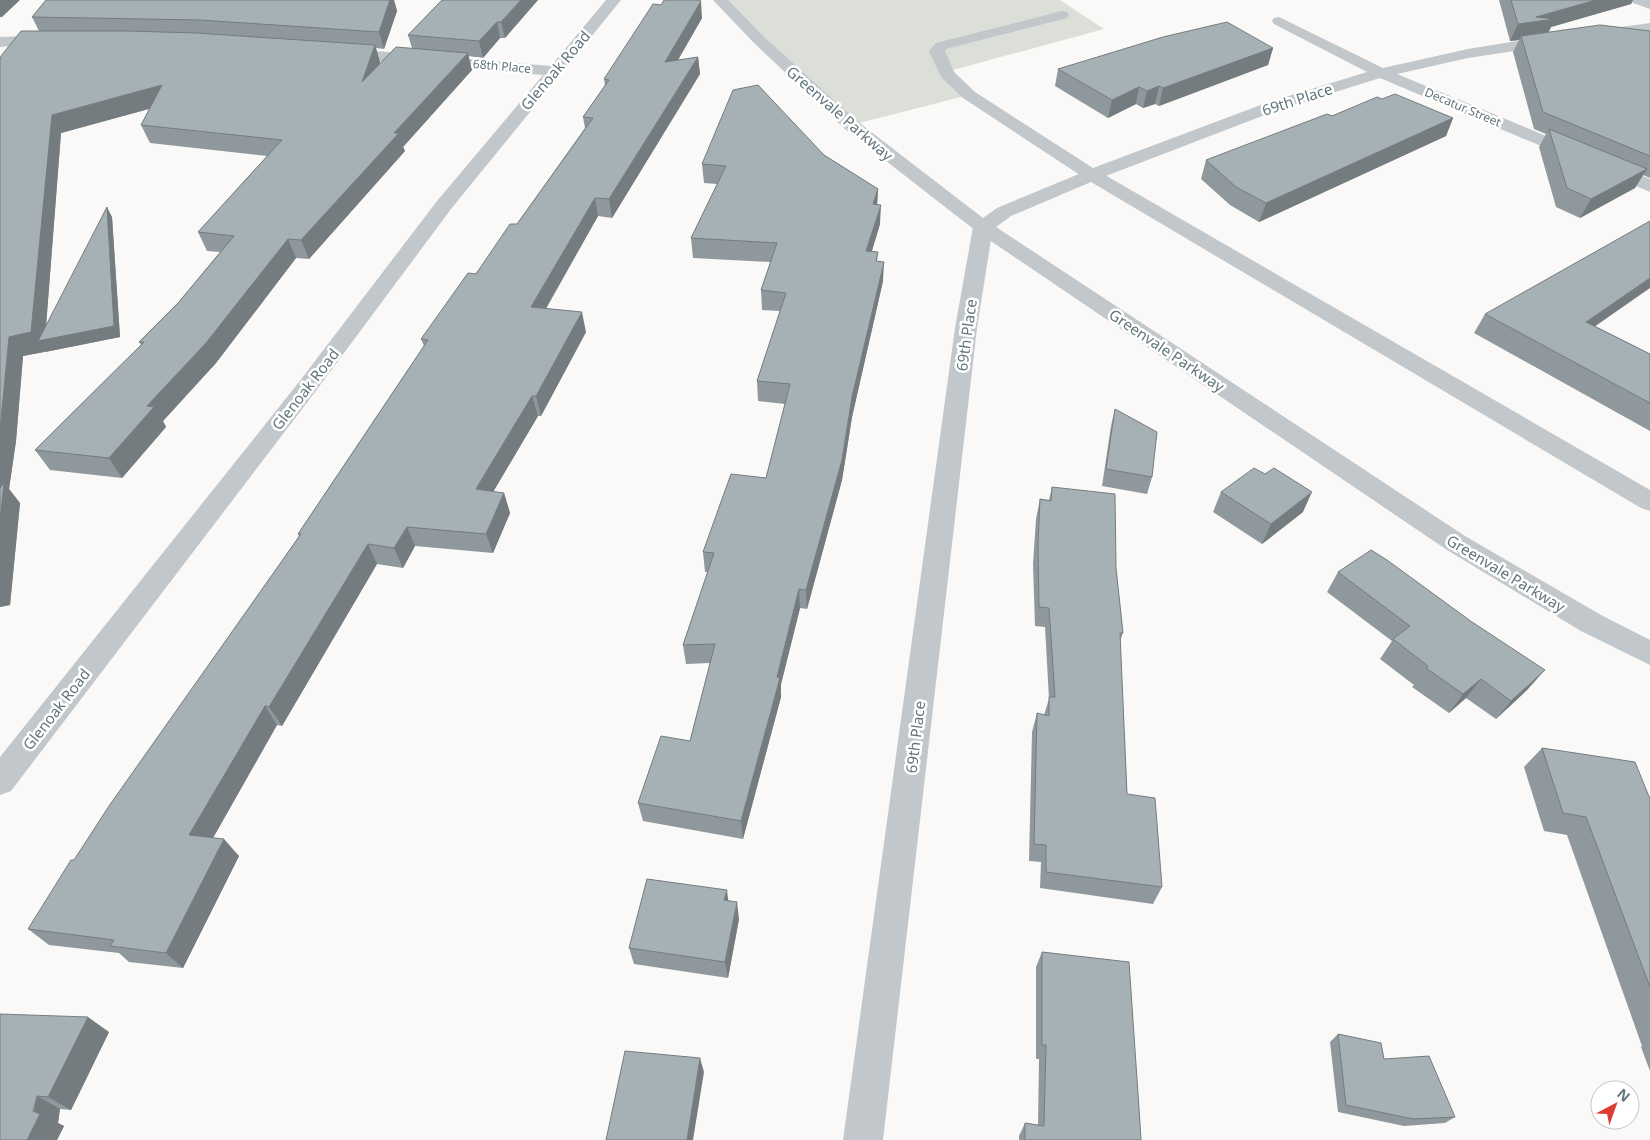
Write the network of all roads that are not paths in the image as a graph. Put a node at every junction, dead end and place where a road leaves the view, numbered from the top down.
1 (614, 0) edge
2 (720, 0) edge
3 (1638, 0) edge
4 (1650, 5) edge
5 (1062, 15) dead end
6 (1279, 21) dead end
7 (1650, 27) edge
8 (66, 40) edge
9 (0, 42) edge
10 (330, 53) edge
11 (554, 71) junction
12 (1381, 73) junction
13 (1092, 175) junction
14 (1650, 186) edge
15 (983, 227) junction
16 (1650, 502) edge
17 (1650, 653) edge
18 (0, 781) edge
19 (863, 1140) edge

1 - 11 street, Glenoak Road
2 - 15 street, Greenvale Parkway
3 - 4 street
5 - 13 street
6 - 12 street, Decatur Street
7 - 12 street, 69th Place
8 - 9 street
10 - 11 street, 68th Place
11 - 18 street, Glenoak Road
12 - 13 street, 69th Place
12 - 14 street, Decatur Street
13 - 15 street, 69th Place
13 - 16 street
15 - 17 street, Greenvale Parkway
15 - 19 street, 69th Place

